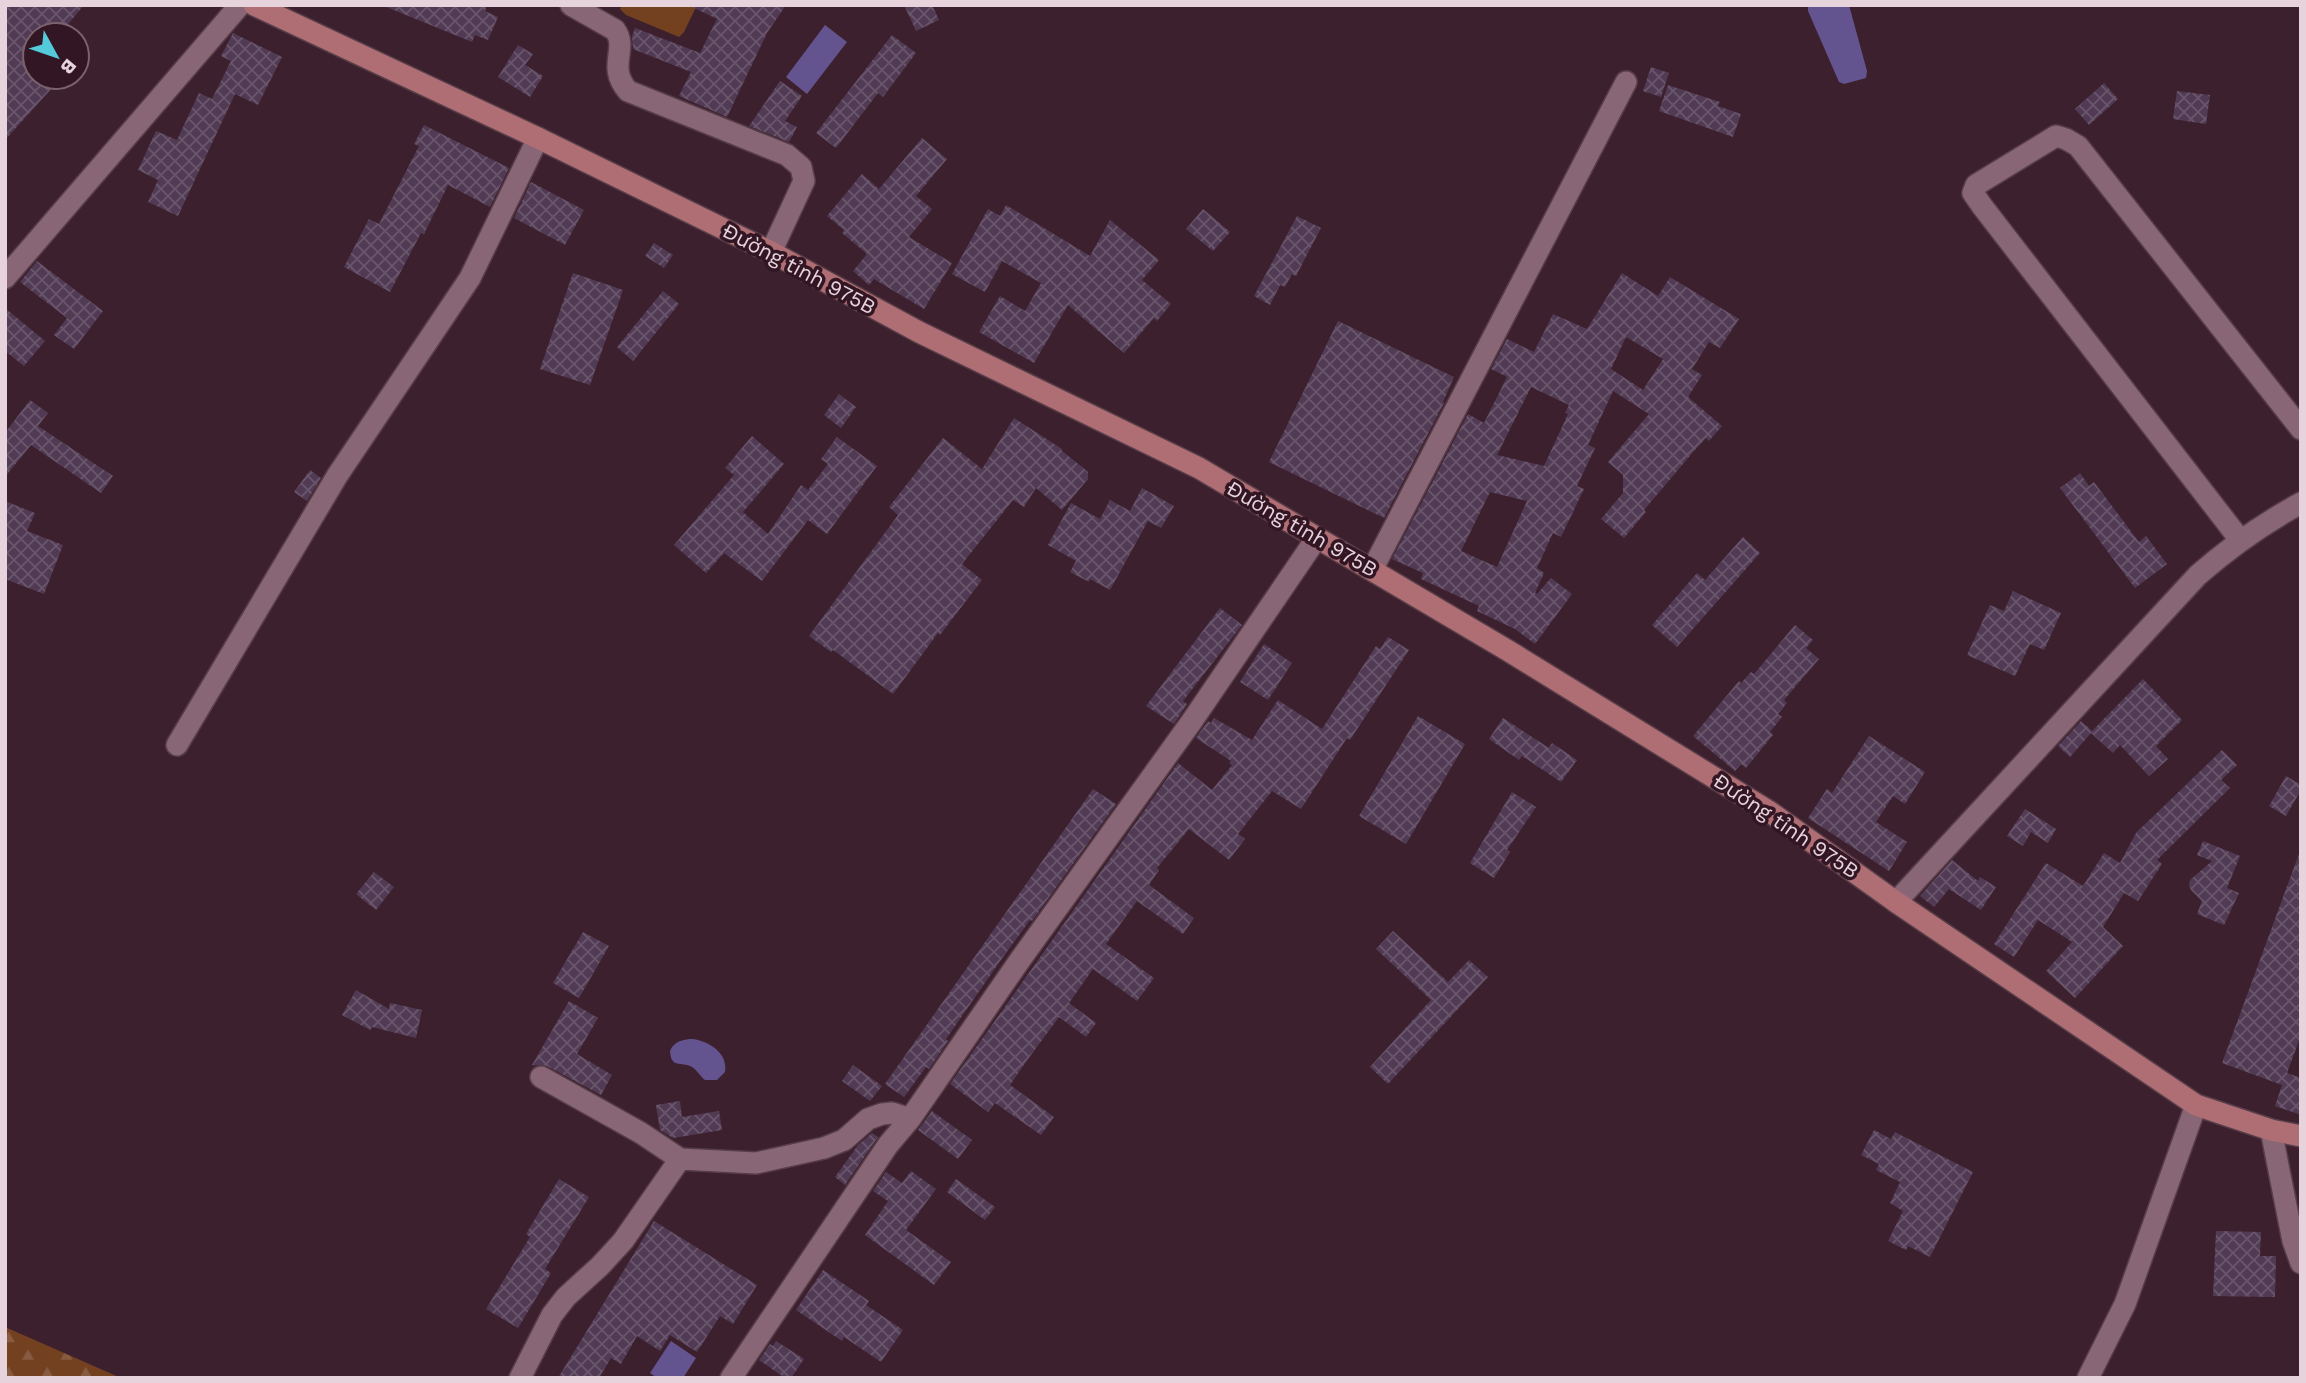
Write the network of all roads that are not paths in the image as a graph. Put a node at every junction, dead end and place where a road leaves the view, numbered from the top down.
1 (240, 5) edge
2 (254, 5) edge
3 (571, 5) edge
4 (1626, 82) dead end
5 (538, 138) junction
6 (771, 252) junction
7 (5, 278) edge
8 (2301, 429) edge
9 (2301, 503) edge
10 (1316, 539) junction
11 (2241, 541) junction
12 (1372, 570) junction
13 (177, 745) dead end
14 (1896, 902) junction
15 (541, 1077) dead end
16 (2196, 1105) junction
17 (910, 1119) junction
18 (2271, 1130) junction
19 (2301, 1136) edge
20 (680, 1158) junction
21 (2301, 1263) edge
22 (520, 1378) edge
23 (731, 1378) edge
24 (2088, 1378) edge

1 - 7 street
2 - 5 main road, Đường tỉnh 975B
3 - 6 street
4 - 12 street
5 - 6 main road, Đường tỉnh 975B
5 - 13 street
6 - 10 main road, Đường tỉnh 975B
8 - 11 street
9 - 11 street
10 - 12 main road, Đường tỉnh 975B
10 - 17 street
11 - 14 street
12 - 14 main road, Đường tỉnh 975B
14 - 16 main road, Đường tỉnh 975B
15 - 20 street
16 - 18 main road, Đường tỉnh 975B
16 - 24 street
17 - 20 street
17 - 23 street
18 - 19 main road, Đường tỉnh 975B
18 - 21 street
20 - 22 street

